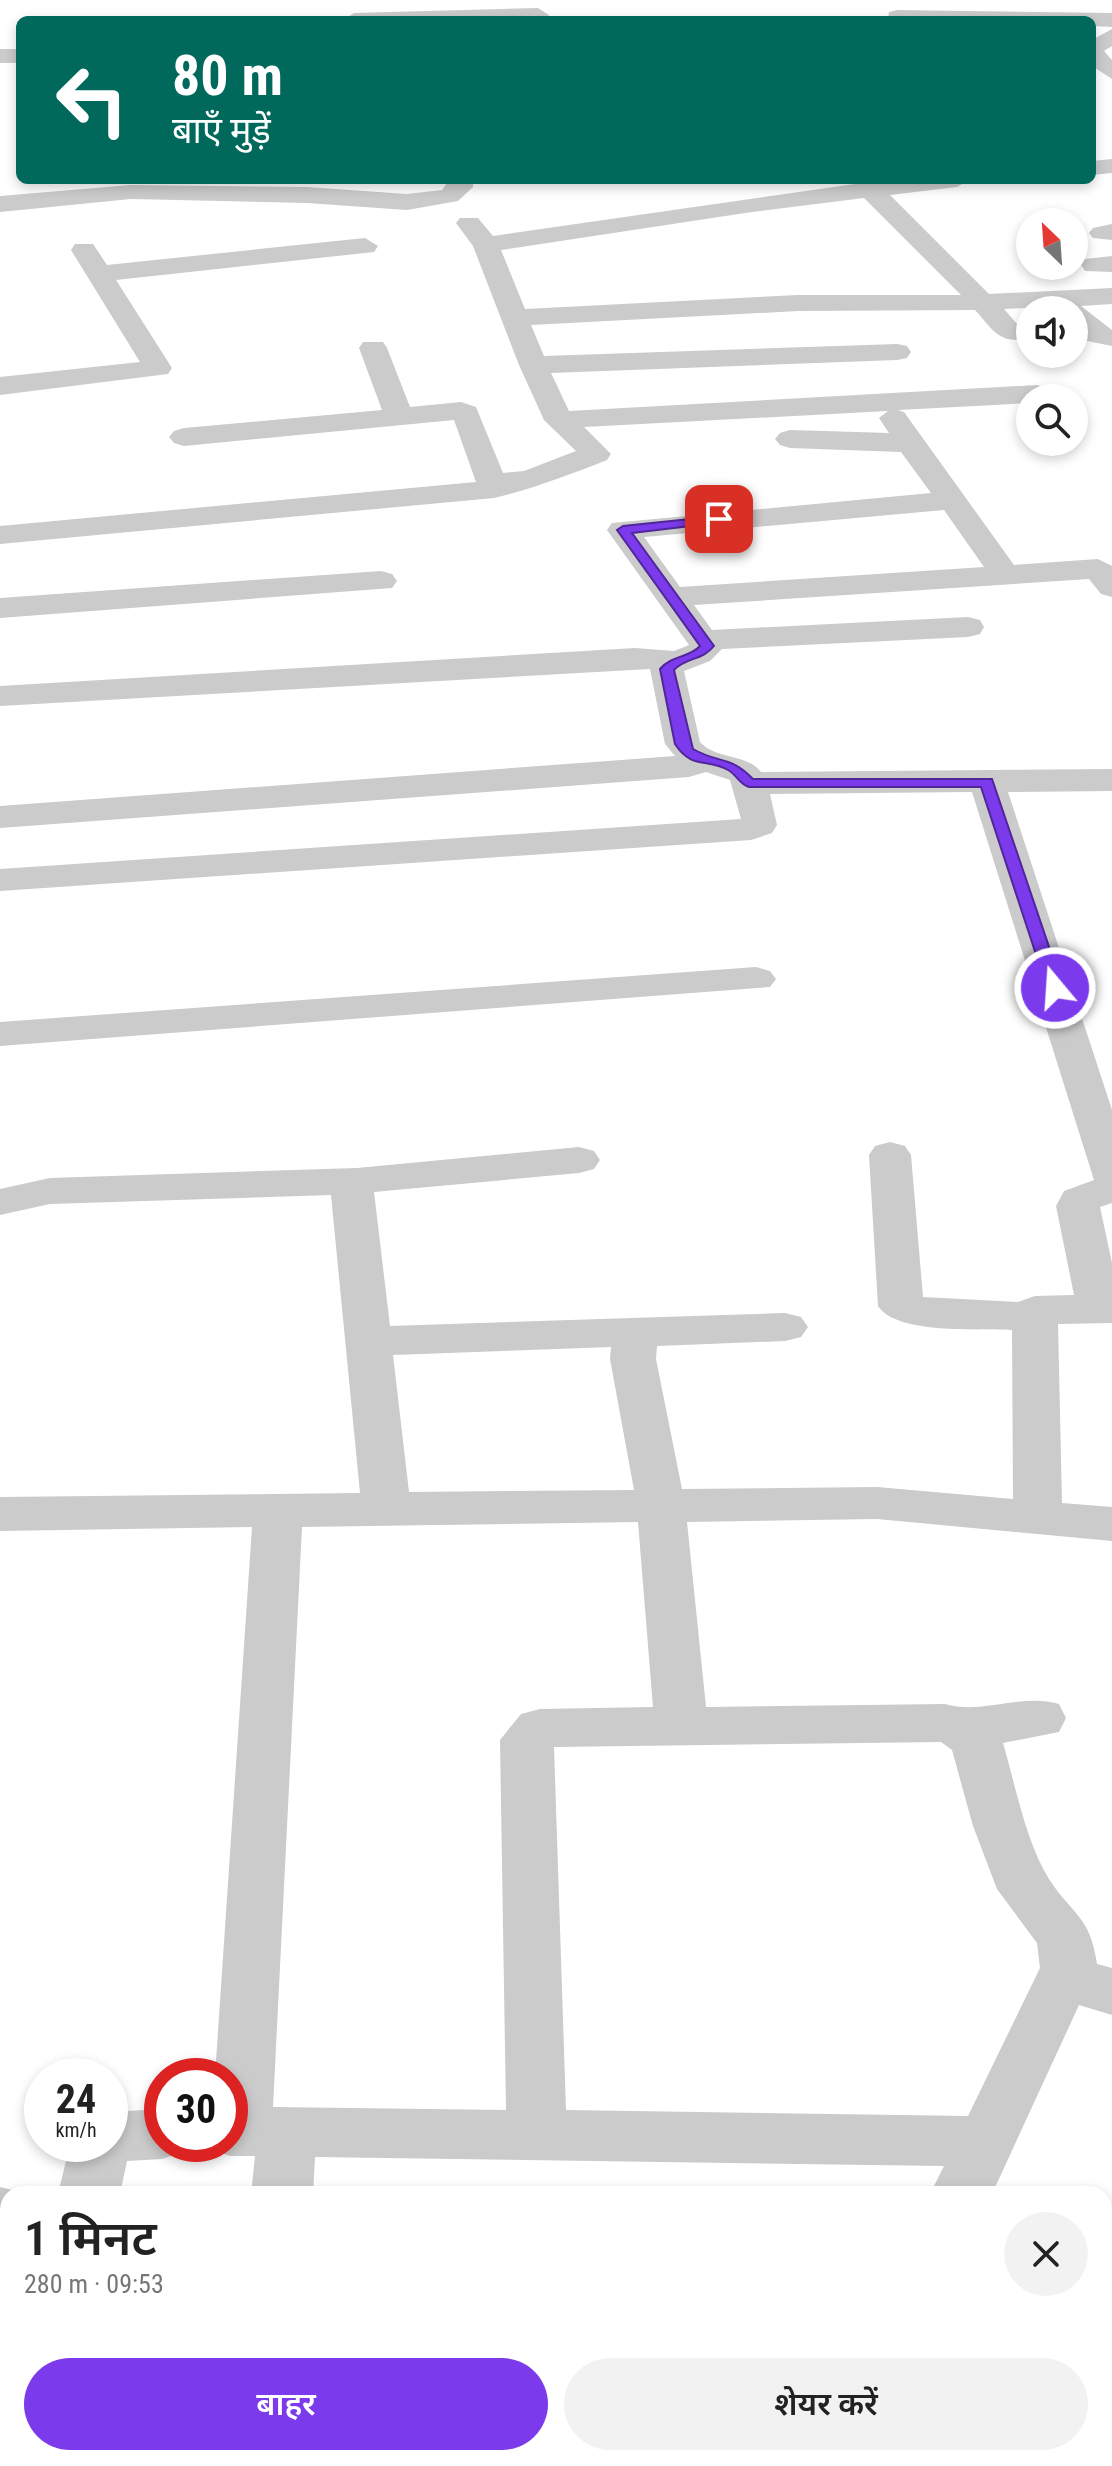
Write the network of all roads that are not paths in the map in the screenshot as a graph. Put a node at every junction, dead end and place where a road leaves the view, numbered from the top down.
1 (895, 12) edge
2 (538, 15) dead end
3 (501, 16) edge
4 (1004, 16) edge
5 (1096, 58) edge
6 (1112, 72) edge
7 (918, 184) edge
8 (63, 188) edge
9 (455, 188) edge
10 (869, 189) junction
11 (0, 204) edge
12 (486, 245) junction
13 (365, 246) dead end
14 (1112, 296) edge
15 (984, 302) junction
16 (1088, 302) edge
17 (1016, 304) edge
18 (515, 318) junction
19 (1088, 326) edge
20 (1011, 333) dead end
21 (1112, 338) edge
22 (373, 348) dead end
23 (897, 352) dead end
24 (533, 365) junction
25 (0, 386) edge
26 (1016, 395) edge
27 (884, 402) junction
28 (399, 417) junction
29 (559, 420) junction
30 (184, 437) dead end
31 (790, 439) dead end
32 (910, 443) junction
33 (494, 489) junction
34 (952, 500) junction
35 (0, 535) edge
36 (1004, 573) junction
37 (381, 581) dead end
38 (1112, 587) edge
39 (671, 597) junction
40 (0, 608) edge
41 (968, 627) dead end
42 (704, 640) junction
43 (675, 661) junction
44 (0, 696) edge
45 (752, 743) dead end
46 (703, 761) junction
47 (748, 780) junction
48 (1112, 780) edge
49 (987, 783) junction
50 (0, 817) edge
51 (0, 880) edge
52 (756, 979) dead end
53 (0, 1034) edge
54 (890, 1155) dead end
55 (579, 1160) dead end
56 (1112, 1175) edge
57 (357, 1181) junction
58 (1112, 1188) edge
59 (0, 1202) edge
60 (1106, 1309) edge
61 (1033, 1317) junction
62 (785, 1327) dead end
63 (635, 1332) junction
64 (367, 1341) junction
65 (661, 1506) junction
66 (386, 1509) junction
67 (278, 1511) junction
68 (0, 1514) edge
69 (1038, 1518) junction
70 (1112, 1524) edge
71 (1040, 1718) dead end
72 (681, 1723) junction
73 (963, 1730) junction
74 (1092, 1986) edge
75 (253, 2131) edge
76 (537, 2134) junction
77 (986, 2141) junction
78 (96, 2162) edge
79 (91, 2186) edge
80 (278, 2186) edge
81 (965, 2186) edge

1 - 4 street
2 - 3 street
5 - 6 street
7 - 10 street
8 - 9 street
8 - 11 street
9 - 12 street
10 - 12 street
10 - 15 street
12 - 18 street
13 - 25 street
14 - 16 street
15 - 17 street
15 - 18 street
15 - 20 street
18 - 24 street
19 - 21 street
22 - 28 street
23 - 24 street
24 - 29 street
26 - 27 street
27 - 29 street
27 - 32 street
28 - 30 street
28 - 33 street
29 - 33 street
31 - 32 street
32 - 34 street
33 - 35 street
34 - 36 street
34 - 39 street
36 - 38 street
36 - 39 street
37 - 40 street
39 - 42 street
41 - 42 street
42 - 43 street
43 - 44 street
43 - 46 street
45 - 47 street
46 - 47 street
46 - 50 street
47 - 49 street
47 - 51 street
48 - 49 street
49 - 56 street
52 - 53 street
54 - 61 street
55 - 57 street
57 - 59 street
57 - 64 street
58 - 60 street
60 - 61 street
61 - 69 street
62 - 63 street
63 - 64 street
63 - 65 street
64 - 66 street
65 - 66 street
65 - 69 street
65 - 72 street
66 - 67 street
67 - 68 street
67 - 75 street
69 - 70 street
71 - 73 street
72 - 73 street
72 - 76 street
73 - 74 street
74 - 77 street
75 - 76 street
75 - 80 street
76 - 77 street
77 - 81 street
78 - 79 street

